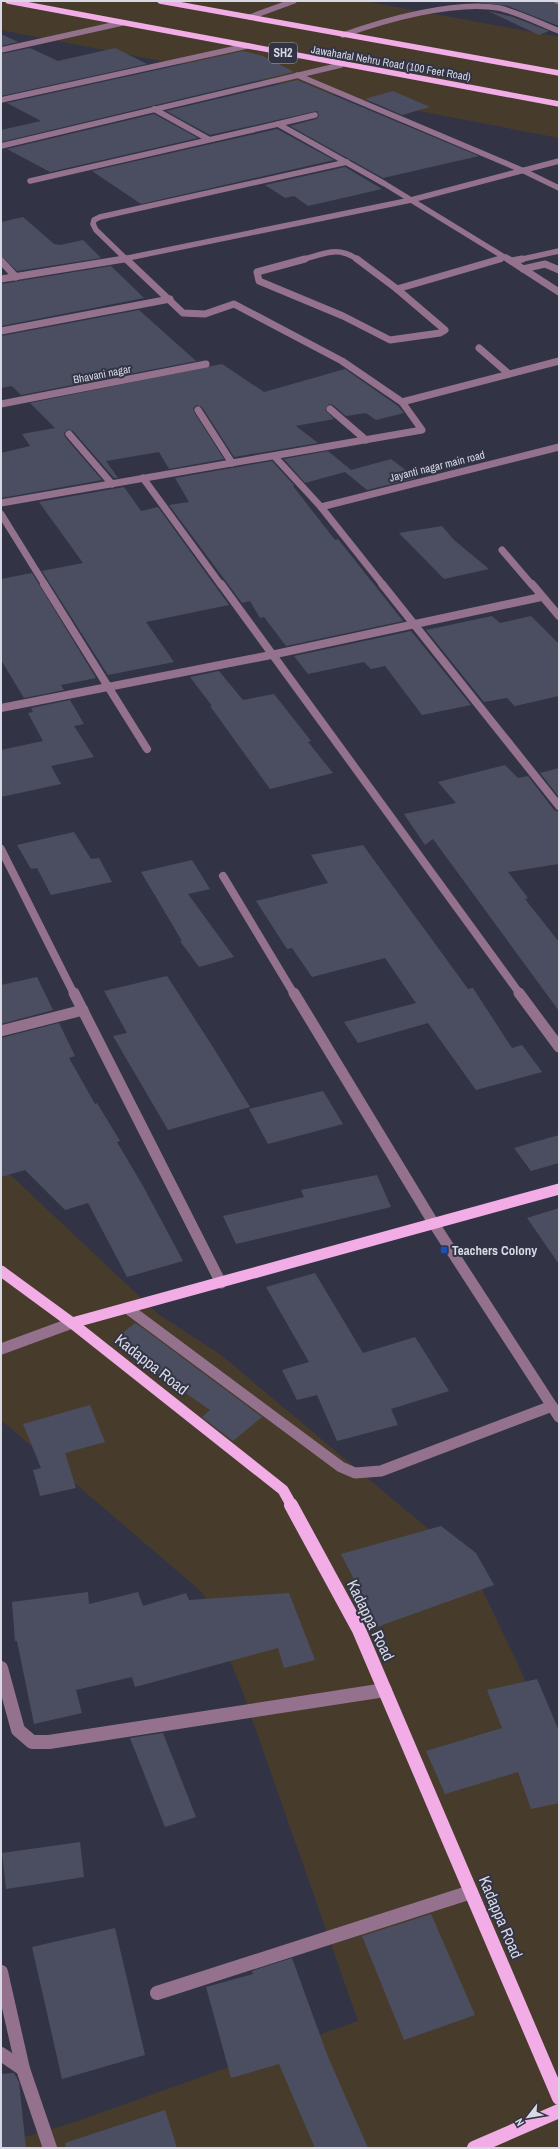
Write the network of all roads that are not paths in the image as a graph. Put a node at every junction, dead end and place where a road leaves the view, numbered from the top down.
1 (8, 1) edge
2 (160, 1) edge
3 (294, 1) edge
4 (250, 17) junction
5 (122, 23) junction
6 (559, 31) edge
7 (343, 35) junction
8 (247, 46) junction
9 (1, 50) edge
10 (341, 65) junction
11 (559, 73) edge
12 (297, 75) junction
13 (1, 100) edge
14 (559, 104) edge
15 (154, 109) junction
16 (315, 115) dead end
17 (278, 124) junction
18 (208, 139) junction
19 (1, 146) edge
20 (559, 161) edge
21 (347, 162) junction
22 (524, 171) junction
23 (30, 180) dead end
24 (559, 188) edge
25 (411, 200) junction
26 (559, 251) edge
27 (506, 257) junction
28 (128, 258) junction
29 (1, 261) edge
30 (512, 261) junction
31 (523, 268) junction
32 (559, 270) edge
33 (16, 277) junction
34 (1, 279) edge
35 (397, 289) junction
36 (559, 292) edge
37 (170, 299) junction
38 (1, 331) edge
39 (479, 348) dead end
40 (559, 361) edge
41 (206, 364) dead end
42 (509, 374) junction
43 (402, 402) junction
44 (1, 404) edge
45 (330, 409) dead end
46 (198, 410) dead end
47 (69, 434) dead end
48 (366, 440) junction
49 (559, 447) edge
50 (275, 457) junction
51 (232, 463) junction
52 (143, 478) junction
53 (112, 484) junction
54 (1, 503) edge
55 (320, 507) junction
56 (1, 514) edge
57 (502, 550) dead end
58 (541, 597) junction
59 (559, 616) edge
60 (414, 623) junction
61 (271, 655) junction
62 (107, 687) junction
63 (1, 708) edge
64 (147, 749) dead end
65 (559, 806) edge
66 (1, 849) edge
67 (223, 876) dead end
68 (83, 1010) junction
69 (1, 1031) edge
70 (559, 1048) edge
71 (559, 1189) edge
72 (434, 1224) junction
73 (1, 1270) edge
74 (221, 1283) junction
75 (127, 1308) junction
76 (72, 1324) junction
77 (1, 1349) edge
78 (552, 1406) junction
79 (559, 1417) edge
80 (1, 1668) edge
81 (385, 1690) junction
82 (471, 1892) junction
83 (1, 1972) edge
84 (157, 1993) dead end
85 (1, 2054) edge
86 (22, 2069) junction
87 (559, 2098) edge
88 (559, 2112) edge
89 (50, 2148) edge
90 (474, 2148) edge

1 - 5 main road, Jawaharlal Nehru Road (100 Feet Road) / SH2
2 - 4 main road, Jawaharlal Nehru Road (100 Feet Road) / SH2
3 - 4 street
4 - 7 main road, Jawaharlal Nehru Road (100 Feet Road) / SH2
5 - 8 main road, Jawaharlal Nehru Road (100 Feet Road) / SH2
5 - 9 street
6 - 7 street
7 - 11 main road, Jawaharlal Nehru Road (100 Feet Road) / SH2
8 - 10 main road, Jawaharlal Nehru Road (100 Feet Road) / SH2
8 - 13 street
10 - 12 street
10 - 14 main road, Jawaharlal Nehru Road (100 Feet Road) / SH2
12 - 15 street
12 - 22 street
15 - 18 street
15 - 19 street
16 - 17 street
17 - 18 street
17 - 21 street
18 - 23 street
20 - 22 street
21 - 25 street
21 - 28 street
22 - 24 street
22 - 25 street
25 - 27 street
25 - 28 street
26 - 30 street
27 - 30 street
27 - 35 street
28 - 33 street
28 - 37 street
29 - 33 street
30 - 31 street
31 - 32 street
31 - 36 street
33 - 34 street
35 - 35 street
37 - 38 street
37 - 43 street
39 - 42 street
40 - 42 street
41 - 44 street, Bhavani nagar
42 - 43 street
43 - 48 street
45 - 48 street
46 - 51 street
47 - 53 street
48 - 50 street
49 - 55 street, Jayanti nagar main road
50 - 51 street
50 - 55 street
51 - 52 street
52 - 53 street
52 - 61 street
53 - 54 street
55 - 60 street
56 - 62 street
57 - 58 street
58 - 59 street
58 - 60 street
60 - 61 street
60 - 65 street
61 - 62 street
61 - 70 street
62 - 63 street
62 - 64 street
66 - 68 street
67 - 72 street
68 - 69 street
68 - 74 street
71 - 72 main road
72 - 74 main road
72 - 78 street
73 - 76 main road, Kadappa Road
74 - 75 main road
75 - 76 main road
75 - 78 street
76 - 77 street
76 - 81 main road, Kadappa Road
78 - 79 street
80 - 81 street
81 - 82 main road, Kadappa Road
82 - 84 street
82 - 87 main road, Kadappa Road
83 - 86 street
85 - 86 street
86 - 89 street
88 - 90 main road

